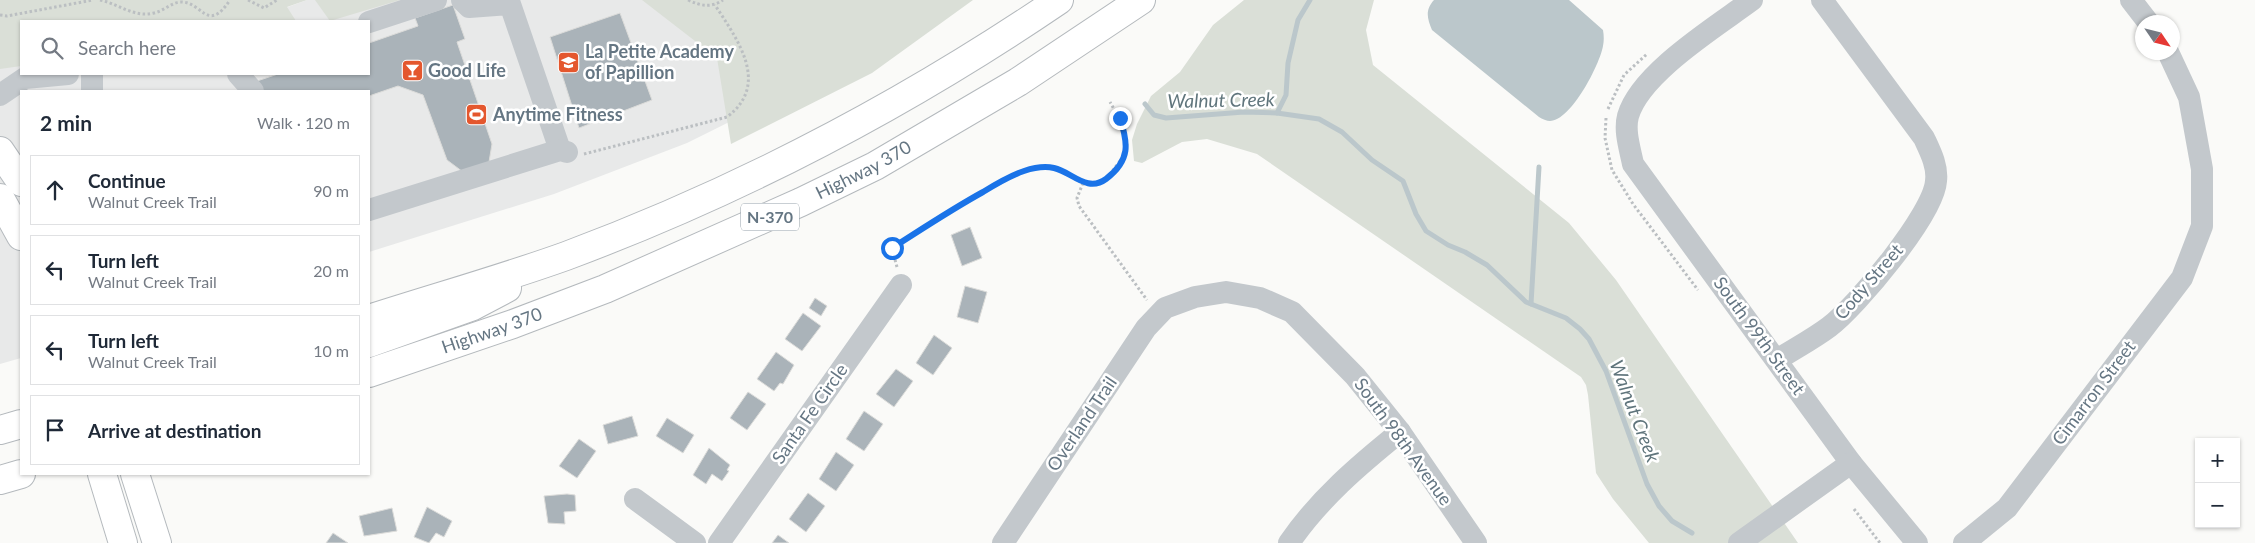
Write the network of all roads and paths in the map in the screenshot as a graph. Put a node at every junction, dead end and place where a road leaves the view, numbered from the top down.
1 (93, 0) edge
2 (100, 0) edge
3 (230, 0) edge
4 (248, 0) edge
5 (277, 0) edge
6 (436, 0) edge
7 (462, 0) edge
8 (688, 0) edge
9 (723, 0) edge
10 (1059, 0) edge
11 (1141, 0) edge
12 (1752, 0) edge
13 (1822, 0) edge
14 (2131, 0) edge
15 (715, 5) junction
16 (0, 15) edge
17 (2143, 15) edge
18 (370, 22) edge
19 (2172, 60) edge
20 (57, 75) edge
21 (92, 75) edge
22 (230, 75) edge
23 (239, 75) edge
24 (92, 90) edge
25 (231, 90) edge
26 (252, 90) edge
27 (0, 94) edge
28 (1110, 102) dead end
29 (564, 151) junction
30 (0, 152) edge
31 (20, 181) edge
32 (1083, 183) junction
33 (0, 198) edge
34 (370, 210) edge
35 (20, 234) edge
36 (892, 248) dead end
37 (565, 256) junction
38 (901, 285) dead end
39 (1161, 311) junction
40 (370, 319) edge
41 (370, 343) edge
42 (1777, 360) junction
43 (370, 373) edge
44 (20, 424) edge
45 (0, 430) edge
46 (1400, 432) junction
47 (1851, 463) junction
48 (20, 474) edge
49 (102, 475) edge
50 (135, 475) edge
51 (0, 480) edge
52 (635, 499) dead end
53 (1854, 510) dead end
54 (123, 543) edge
55 (157, 543) edge
56 (696, 543) edge
57 (719, 543) edge
58 (1003, 543) edge
59 (1289, 543) edge
60 (1476, 543) edge
61 (1739, 543) edge
62 (1880, 543) edge
63 (1917, 543) edge
64 (1964, 543) edge

1 - 16 path
2 - 3 path
4 - 5 path
6 - 18 street
7 - 29 street
8 - 15 path
9 - 15 path
10 - 37 main road, N-370
11 - 43 main road, Highway 370 / N-370
12 - 42 street, South 99th Street
13 - 42 street, Cody Street
14 - 17 street
15 - 29 path
19 - 64 street, Cimarron Street
20 - 27 street
21 - 24 street
22 - 25 street
23 - 26 street
28 - 32 path
29 - 34 street
30 - 31 main road
32 - 36 path
32 - 39 path
33 - 35 main road
37 - 40 main road, N-370
37 - 41 main road
38 - 57 street, Santa Fe Circle
39 - 46 street, South 98th Avenue
39 - 58 street, Overland Trail
42 - 47 street, South 99th Street
44 - 45 main road
46 - 59 street
46 - 60 street, South 98th Avenue
47 - 61 street
47 - 63 street, South 99th Street
48 - 51 main road
49 - 54 main road
50 - 55 main road
52 - 56 street
53 - 62 path

